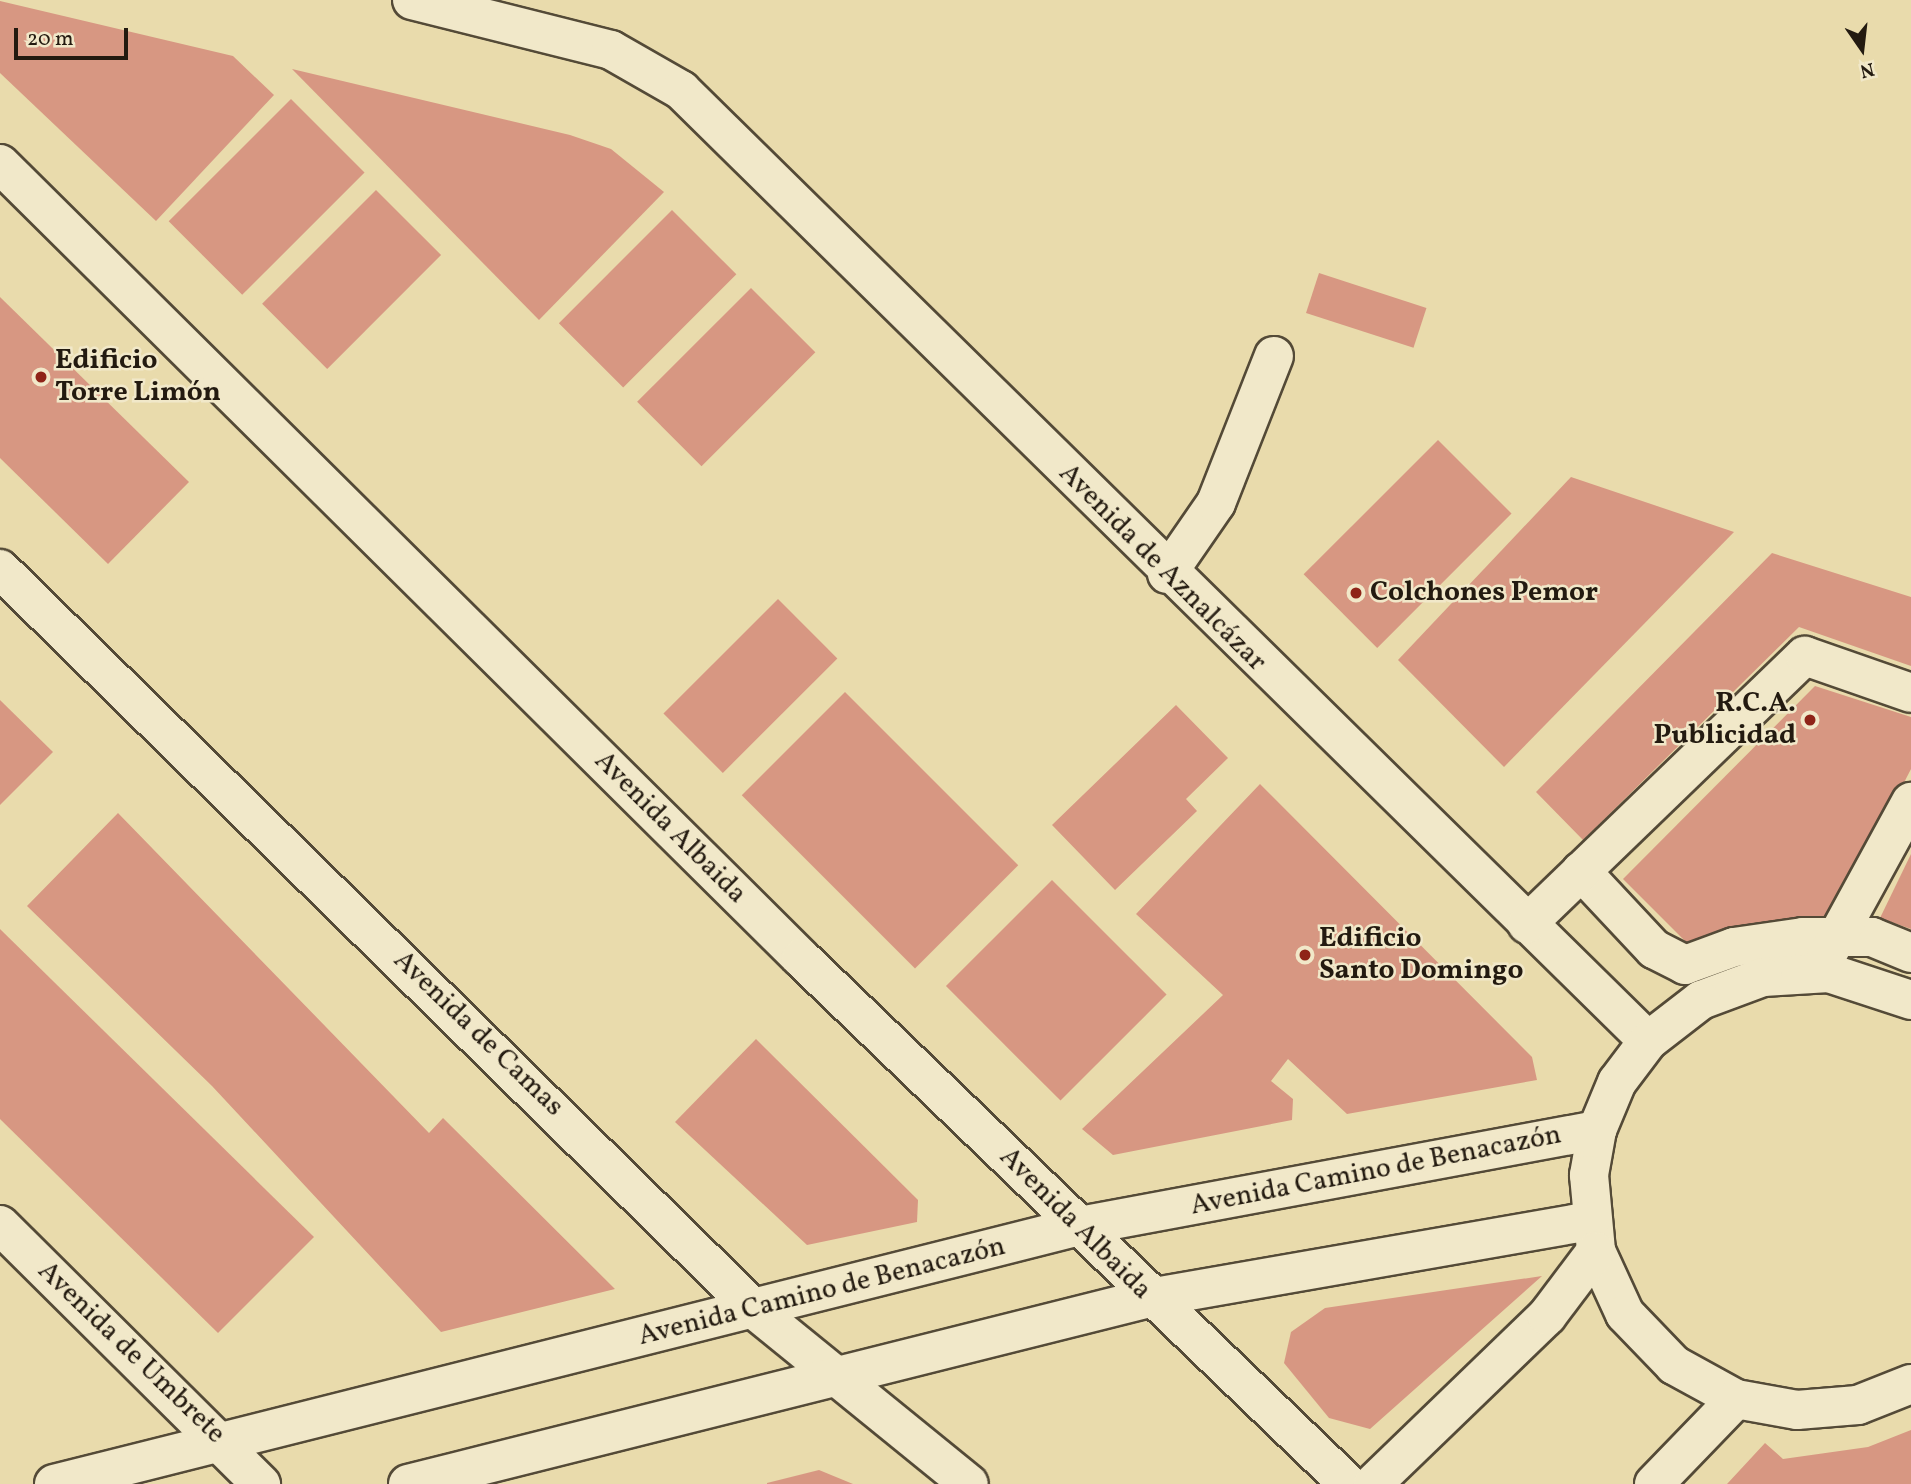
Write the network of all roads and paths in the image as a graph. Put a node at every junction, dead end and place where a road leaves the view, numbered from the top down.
1 (412, 0) edge
2 (0, 164) edge
3 (1274, 356) dead end
4 (0, 569) edge
5 (1167, 574) junction
6 (1911, 693) edge
7 (1911, 802) edge
8 (1581, 871) junction
9 (1527, 924) junction
10 (1837, 937) junction
11 (1911, 953) edge
12 (1816, 974) junction
13 (1911, 1000) edge
14 (1648, 1041) junction
15 (1597, 1130) junction
16 (0, 1225) edge
17 (1080, 1226) junction
18 (1593, 1236) junction
19 (1149, 1298) junction
20 (756, 1311) junction
21 (830, 1374) junction
22 (1911, 1384) edge
23 (1735, 1399) junction
24 (223, 1443) junction
25 (54, 1484) edge
26 (261, 1484) edge
27 (408, 1484) edge
28 (969, 1484) edge
29 (1348, 1484) edge
30 (1373, 1484) edge
31 (1654, 1484) edge

1 - 5 street, Avenida de Aznalcázar
2 - 17 street, Avenida Albaida
3 - 5 street
4 - 20 street, Avenida de Camas
5 - 9 street, Avenida de Aznalcázar
6 - 8 street
7 - 10 street
8 - 9 street
8 - 10 street
9 - 14 street, Avenida de Aznalcázar
10 - 11 street
10 - 12 street
12 - 13 street
12 - 14 street
14 - 15 street
15 - 17 street, Avenida Camino de Benacazón
15 - 18 street
16 - 24 street, Avenida de Umbrete
17 - 19 street, Avenida Albaida
17 - 20 street, Avenida Camino de Benacazón
18 - 19 street
18 - 23 street
18 - 30 street
19 - 21 street
19 - 29 street, Avenida Albaida
20 - 21 street, Avenida de Camas
20 - 24 street, Avenida Camino de Benacazón
21 - 27 street
21 - 28 street, Avenida de Camas
22 - 23 street
23 - 31 street
24 - 25 street, Avenida Camino de Benacazón
24 - 26 street, Avenida de Umbrete

